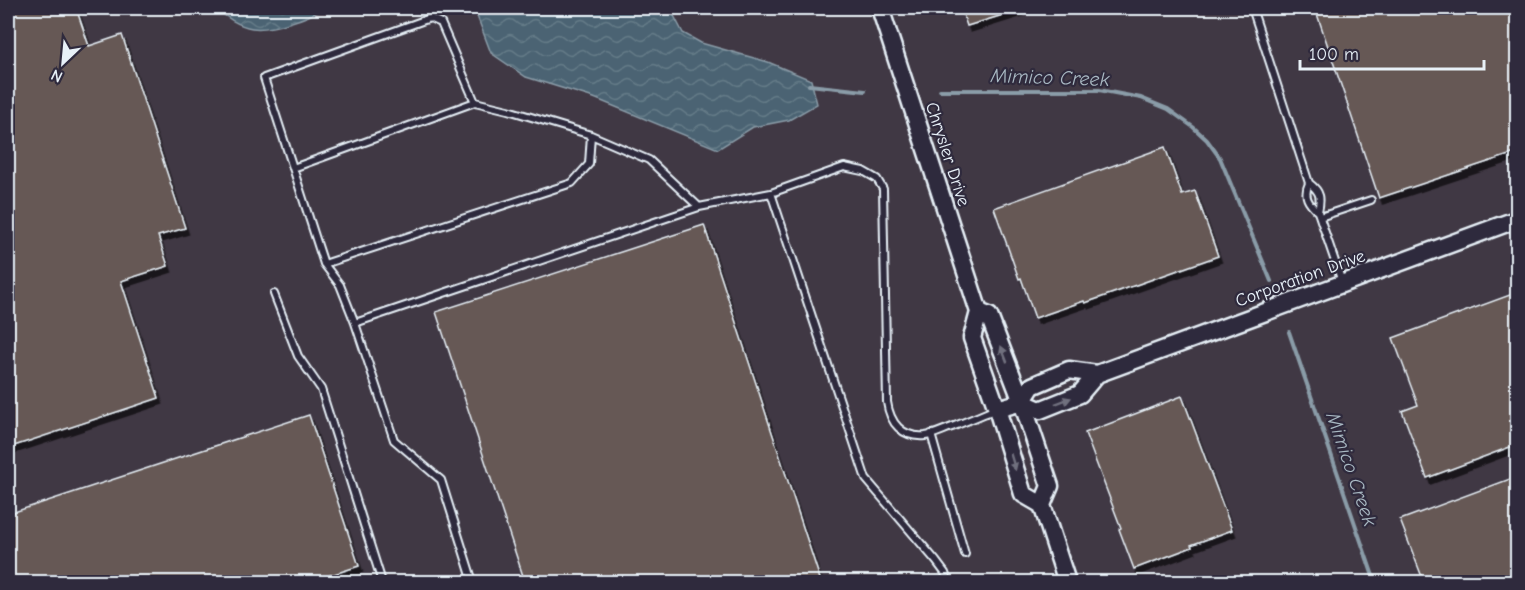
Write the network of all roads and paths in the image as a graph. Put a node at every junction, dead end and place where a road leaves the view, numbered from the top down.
1 (880, 8) edge
2 (1252, 8) edge
3 (475, 102) junction
4 (591, 135) junction
5 (293, 168) junction
6 (1309, 183) junction
7 (771, 193) junction
8 (1371, 200) dead end
9 (699, 207) junction
10 (1319, 215) junction
11 (1518, 219) edge
12 (324, 264) junction
13 (1342, 283) junction
14 (274, 294) dead end
15 (979, 312) junction
16 (355, 323) junction
17 (1096, 374) junction
18 (1022, 402) junction
19 (997, 409) junction
20 (931, 434) junction
21 (1042, 505) junction
22 (964, 554) dead end
23 (382, 582) edge
24 (473, 582) edge
25 (948, 582) edge
26 (1067, 582) edge

1 - 15 street, Chrysler Drive
2 - 6 lane
3 - 4 lane
3 - 5 lane
3 - 5 lane
4 - 9 lane
4 - 12 lane
5 - 12 lane
6 - 10 lane
6 - 10 lane
7 - 9 lane
7 - 20 lane
7 - 25 lane
8 - 10 lane
9 - 16 lane
10 - 13 lane
11 - 13 street, Corporation Drive
12 - 16 lane
13 - 17 street, Corporation Drive
14 - 23 lane
18 -> 15 street, Chrysler Drive
15 - 19 street, Chrysler Drive
16 - 24 lane
17 - 18 street, Corporation Drive
18 -> 17 street, Corporation Drive
18 - 19 street, Corporation Drive
18 - 21 street, Chrysler Drive
19 - 20 lane
19 -> 21 street, Chrysler Drive
20 - 22 lane
21 - 26 street, Chrysler Drive

